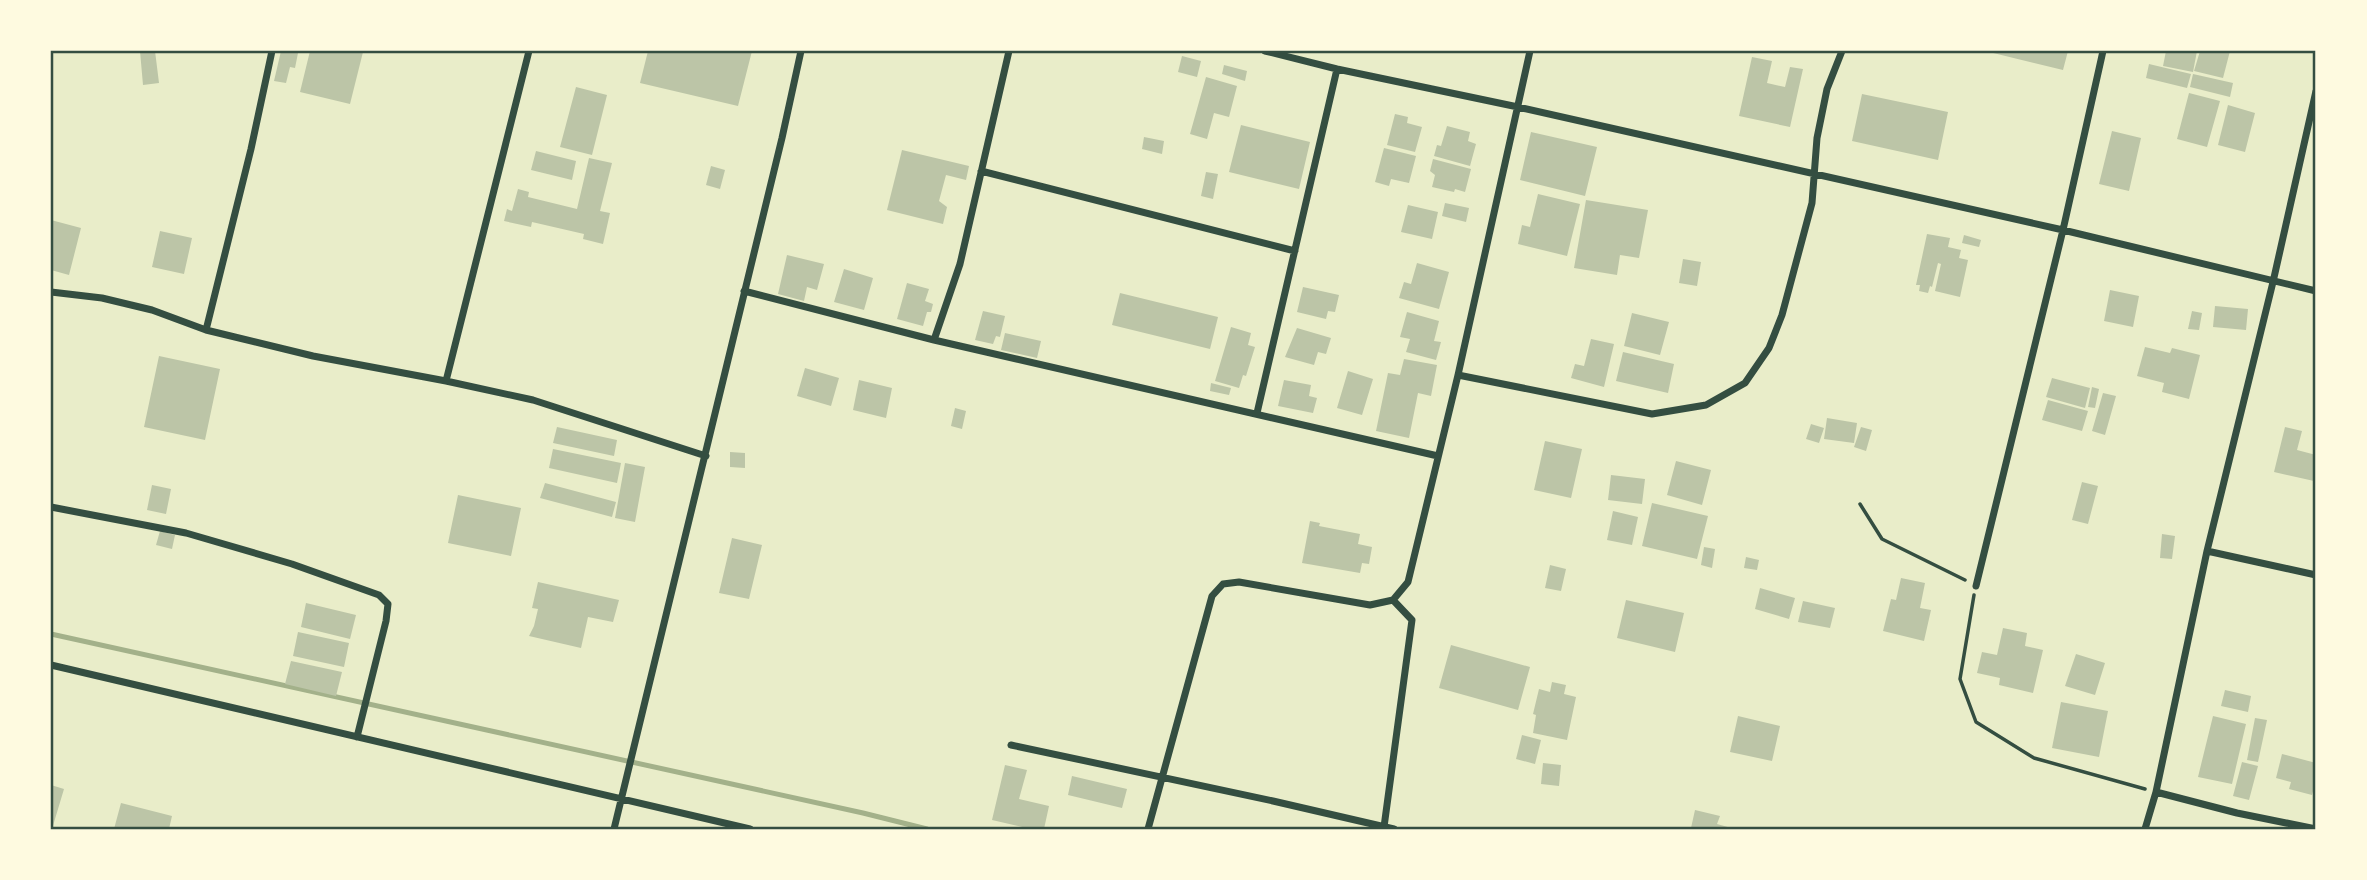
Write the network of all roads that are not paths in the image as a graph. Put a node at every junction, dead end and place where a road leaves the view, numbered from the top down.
1 (272, 51) edge
2 (529, 51) edge
3 (801, 51) edge
4 (1009, 51) edge
5 (1265, 51) edge
6 (1530, 51) edge
7 (1842, 51) edge
8 (2103, 51) edge
9 (1337, 69) junction
10 (2316, 91) edge
11 (1518, 107) junction
12 (981, 171) junction
13 (1815, 175) junction
14 (2063, 230) junction
15 (1295, 251) junction
16 (2273, 282) junction
17 (744, 291) junction
18 (2316, 291) edge
19 (51, 292) edge
20 (206, 330) junction
21 (934, 340) junction
22 (1458, 375) junction
23 (446, 381) junction
24 (1257, 413) junction
25 (706, 456) junction
26 (1438, 456) junction
27 (51, 507) edge
28 (2207, 551) junction
29 (2316, 575) edge
30 (1976, 586) road end
31 (1393, 600) junction
32 (51, 665) edge
33 (357, 737) junction
34 (1011, 745) dead end
35 (1162, 777) junction
36 (2156, 792) junction
37 (621, 799) junction
38 (1384, 827) junction
39 (614, 829) edge
40 (750, 829) edge
41 (1148, 829) edge
42 (1394, 829) edge
43 (2145, 829) edge
44 (2316, 829) edge

1 - 20 street
2 - 23 street
3 - 17 street
4 - 12 street
5 - 9 street
6 - 11 street
7 - 13 street
8 - 14 street
9 - 11 street
9 - 15 street
10 - 16 street
11 - 13 street
11 - 22 street
12 - 15 street
12 - 21 street
13 - 14 street
13 - 22 street
14 - 16 street
14 - 30 street
15 - 24 street
16 - 18 street
16 - 28 street
17 - 21 street
17 - 25 street
19 - 20 street
20 - 23 street
21 - 24 street
22 - 26 street
23 - 25 street
24 - 26 street
25 - 37 street
26 - 31 street
27 - 33 street
28 - 29 street
28 - 36 street
31 - 35 street
31 - 38 street
32 - 33 street
33 - 37 street
34 - 35 street
35 - 38 street
35 - 41 street
36 - 43 street
36 - 44 street
37 - 39 street
37 - 40 street
38 - 42 street

